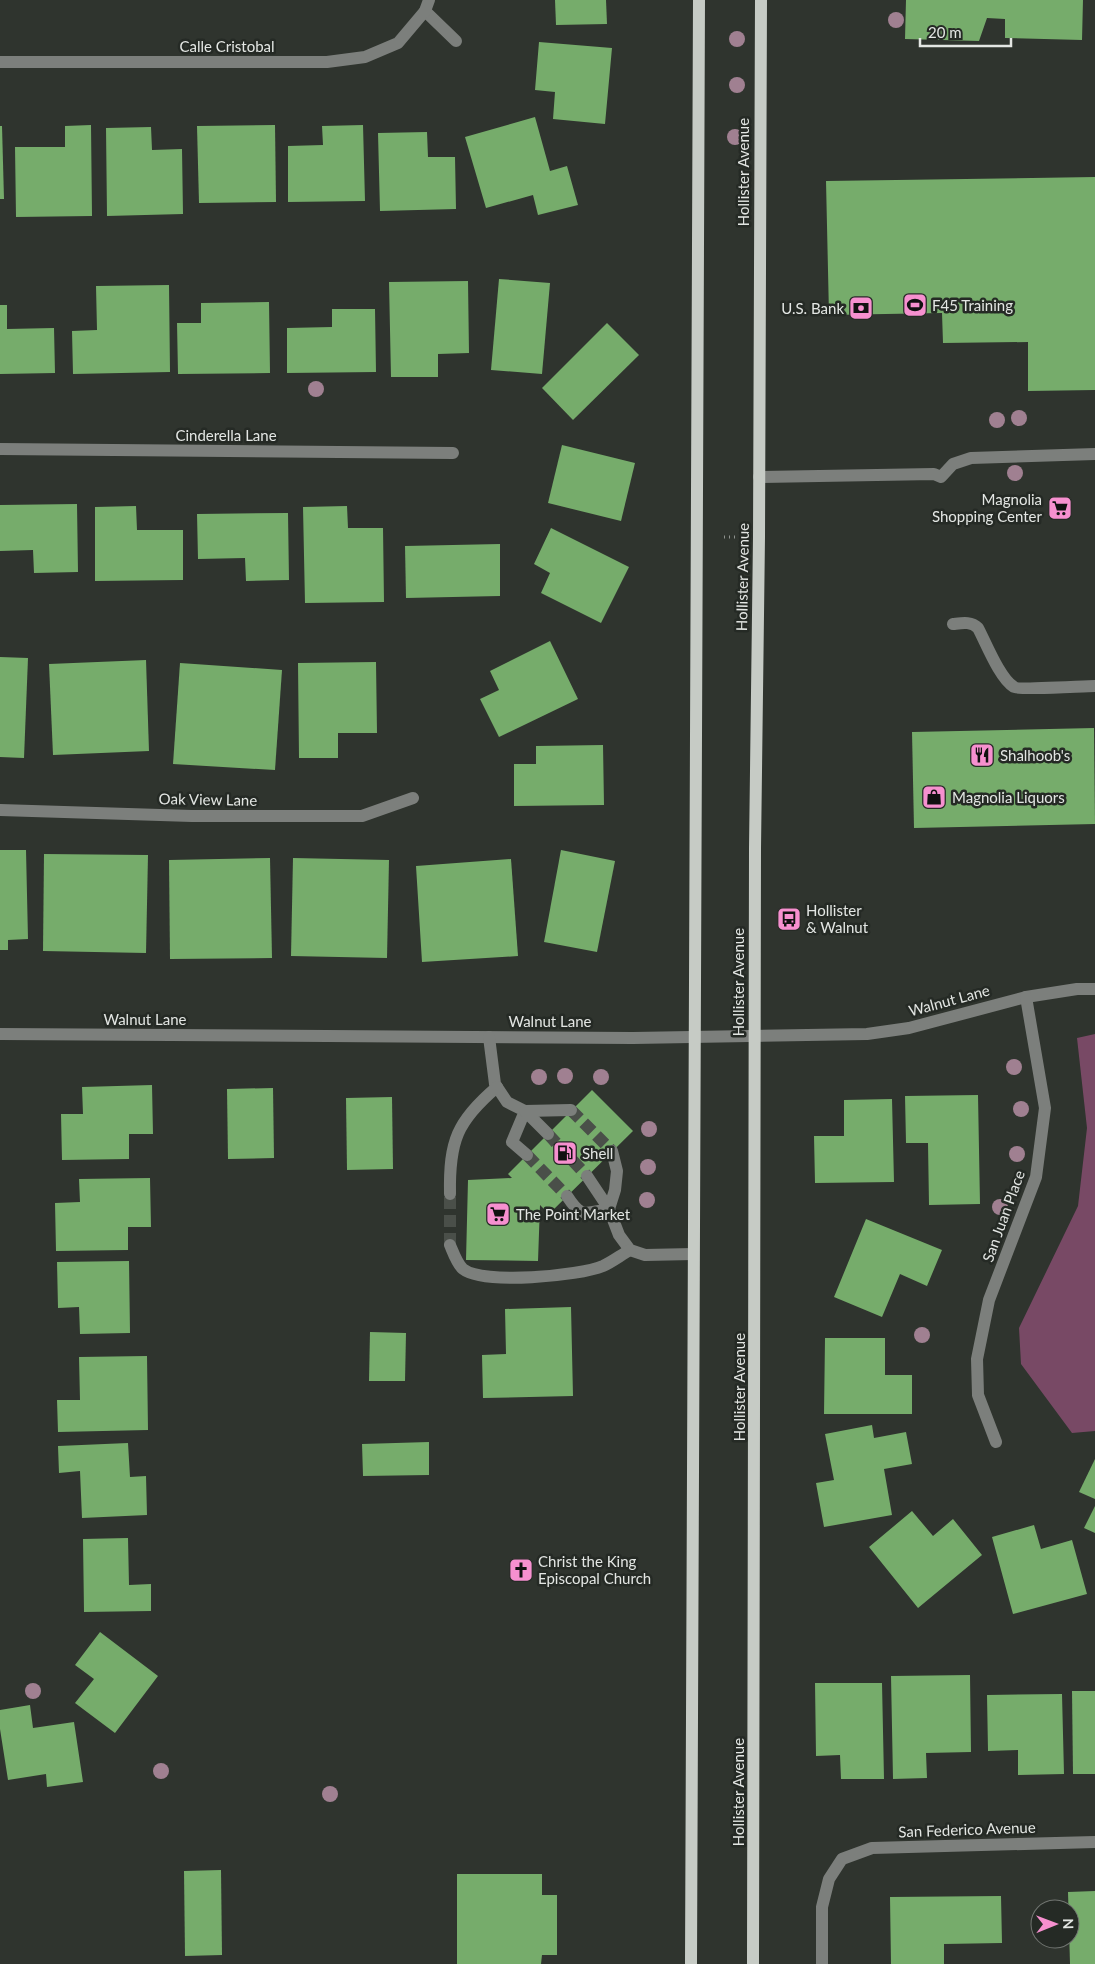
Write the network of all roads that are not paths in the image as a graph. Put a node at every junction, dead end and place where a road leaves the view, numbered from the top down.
1 (699, 0) edge
2 (760, 0) edge
3 (427, 6) edge
4 (456, 41) dead end
5 (0, 62) edge
6 (0, 449) edge
7 (453, 453) dead end
8 (1095, 454) edge
9 (759, 477) junction
10 (953, 624) dead end
11 (1095, 686) edge
12 (413, 798) dead end
13 (0, 810) edge
14 (1095, 989) edge
15 (1026, 997) junction
16 (0, 1034) edge
17 (489, 1037) junction
18 (755, 1037) junction
19 (694, 1038) junction
20 (497, 1087) junction
21 (571, 1110) dead end
22 (525, 1111) junction
23 (548, 1134) tunnel mouth
24 (612, 1151) tunnel mouth
25 (526, 1155) tunnel mouth
26 (587, 1176) tunnel mouth
27 (450, 1194) tunnel mouth
28 (567, 1196) tunnel mouth
29 (609, 1209) junction
30 (450, 1245) tunnel mouth
31 (630, 1250) junction
32 (693, 1254) junction
33 (996, 1442) dead end
34 (1095, 1842) edge
35 (691, 1964) edge
36 (754, 1964) edge
37 (822, 1964) edge

1 - 19 main road
2 - 9 main road, Hollister Avenue
3 - 4 street
3 - 5 street, Calle Cristobal
6 - 7 street, Cinderella Lane
8 - 9 street
9 - 18 main road, Hollister Avenue
10 - 11 street
12 - 13 street, Oak View Lane
14 - 15 street, Walnut Lane
15 - 18 street, Walnut Lane
15 - 33 street, San Juan Place
16 - 17 street, Walnut Lane
17 - 19 street, Walnut Lane
17 - 20 street
18 - 19 street, Walnut Lane
18 - 36 main road, Hollister Avenue
19 - 32 main road
20 - 22 street
20 - 27 street
21 - 22 street
22 - 23 street
22 - 25 street
24 - 29 street
26 - 29 street
28 - 29 street
29 - 31 street
30 - 31 street
31 - 32 street
32 - 35 main road
34 - 37 street, San Federico Avenue

